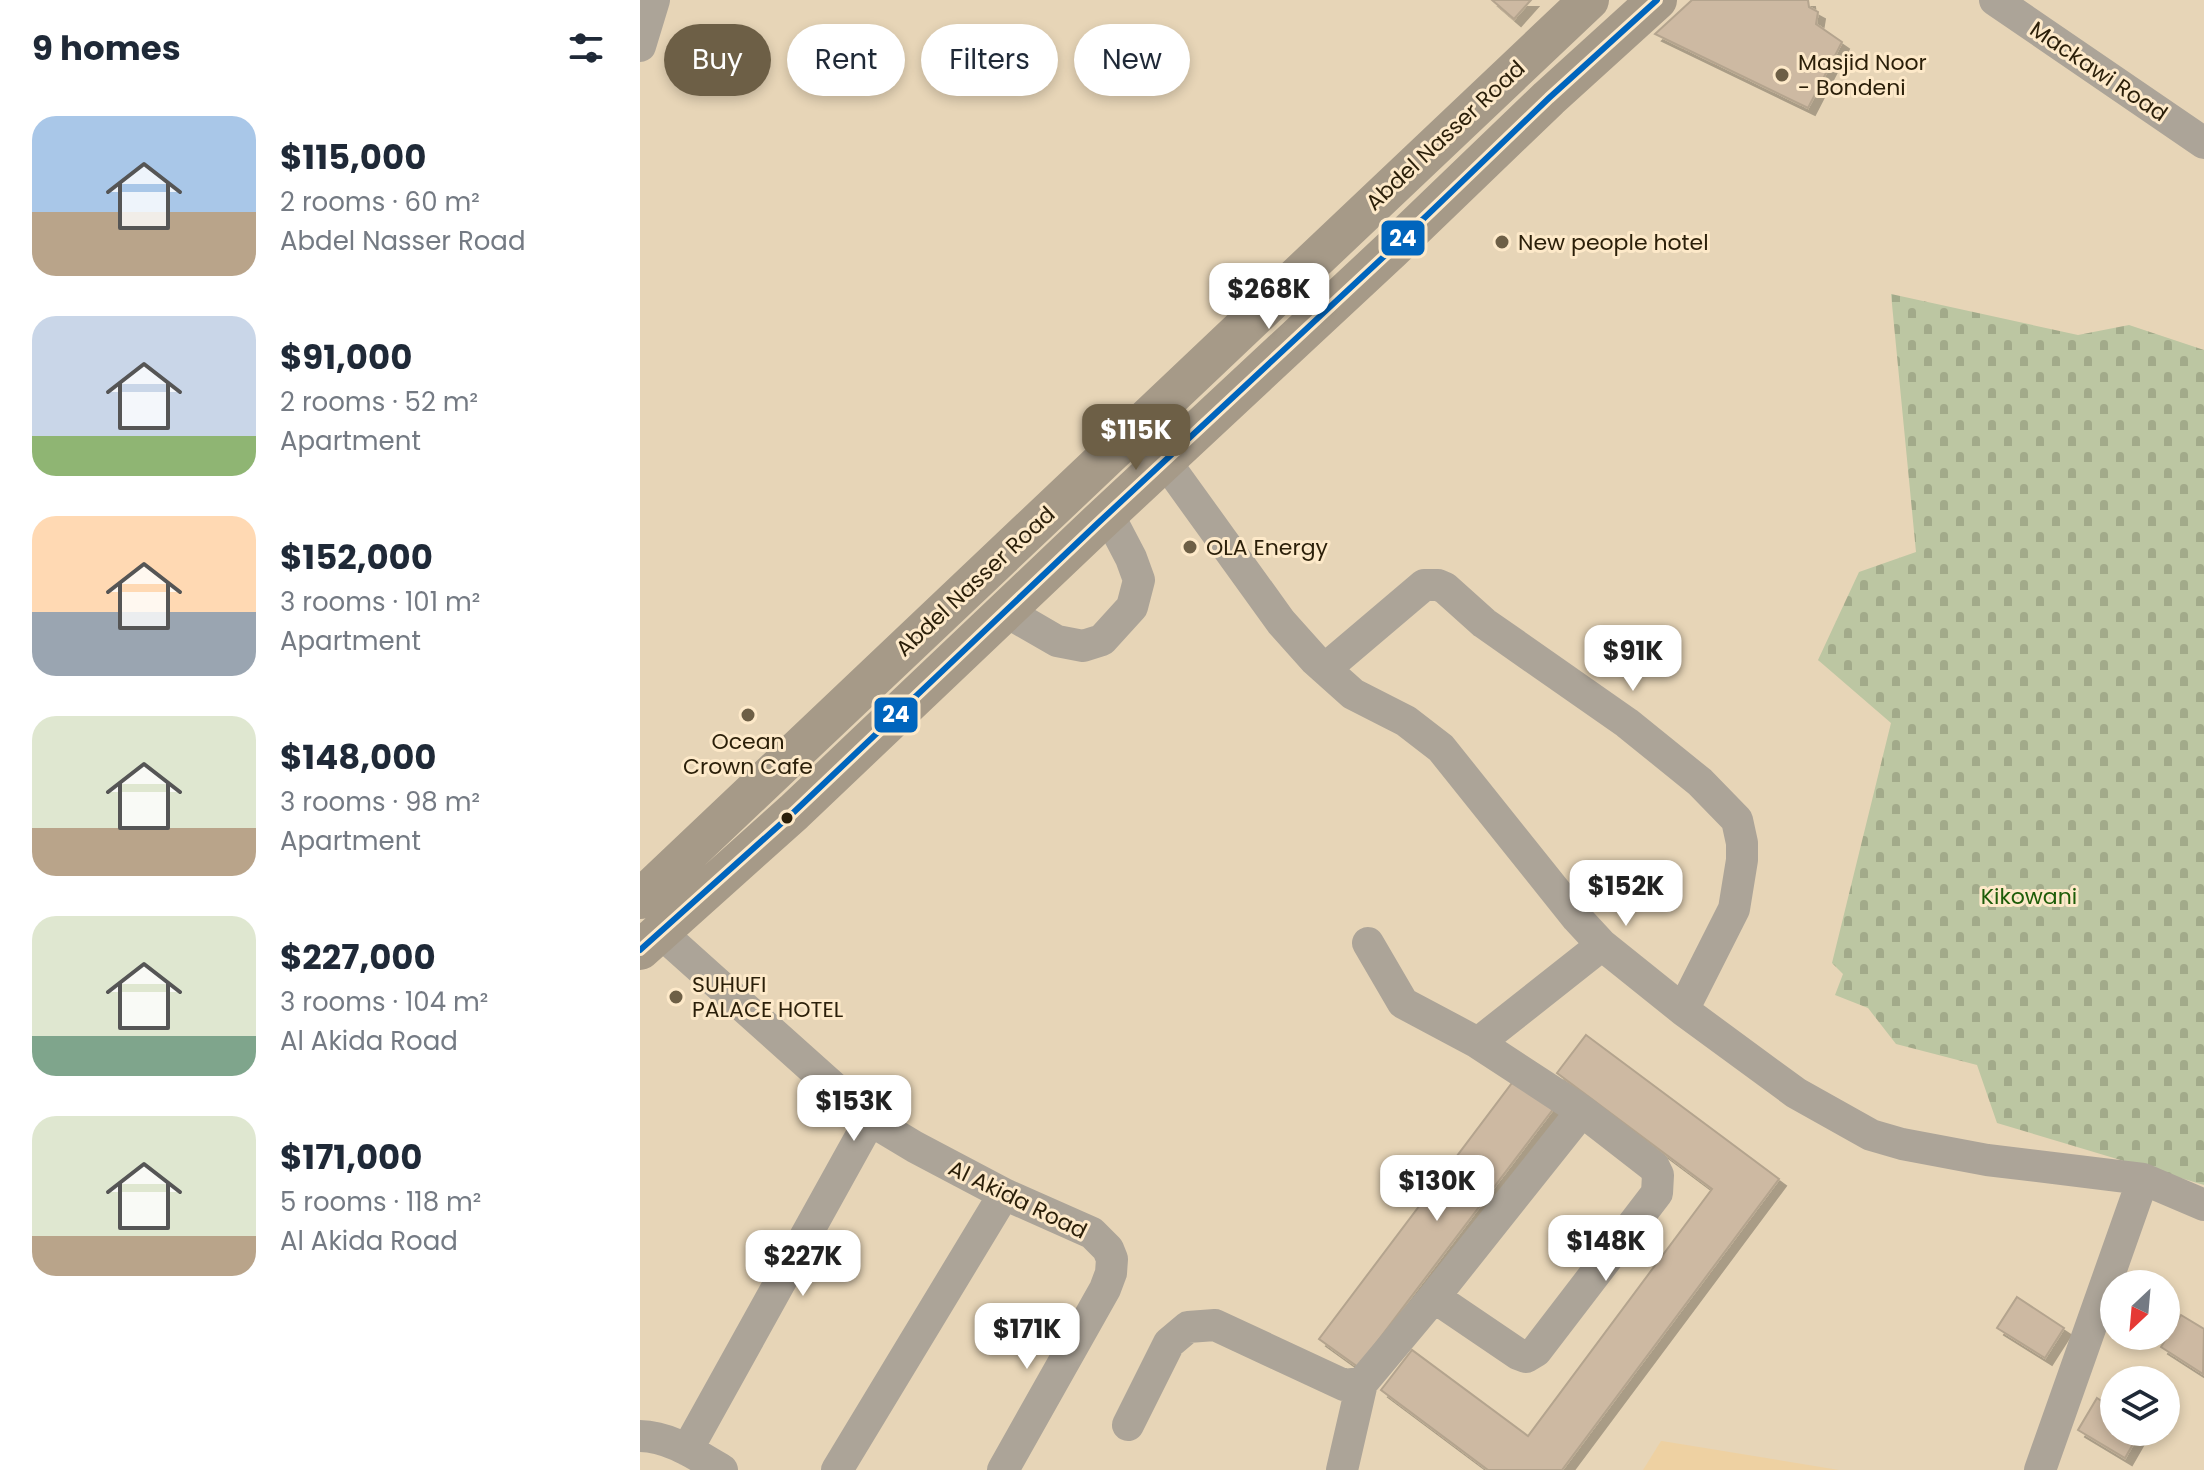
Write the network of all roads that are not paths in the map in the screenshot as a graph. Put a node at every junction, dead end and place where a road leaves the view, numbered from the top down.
1 (654, 0) edge
2 (1589, 0) edge
3 (1657, 0) edge
4 (1995, 0) edge
5 (640, 46) edge
6 (2204, 143) edge
7 (1231, 337) junction
8 (1261, 369) junction
9 (1165, 461) junction
10 (1108, 514) junction
11 (1025, 534) junction
12 (1048, 570) junction
13 (1005, 611) junction
14 (1325, 669) junction
15 (647, 927) edge
16 (1368, 943) dead end
17 (1602, 945) junction
18 (1683, 1010) junction
19 (1478, 1043) junction
20 (1582, 1111) junction
21 (870, 1120) junction
22 (2143, 1179) junction
23 (1004, 1194) junction
24 (2204, 1205) edge
25 (1434, 1297) junction
26 (1362, 1383) junction
27 (1128, 1425) dead end
28 (640, 1436) edge
29 (687, 1450) junction
30 (722, 1470) edge
31 (837, 1470) edge
32 (1003, 1470) edge
33 (1342, 1470) edge
34 (2040, 1470) edge

1 - 5 street
2 - 7 main road, Abdel Nasser Road
3 - 8 main road, Abdel Nasser Road
4 - 6 street, Mackawi Road
7 - 8 main road
7 - 11 main road, Abdel Nasser Road
8 - 9 main road, Abdel Nasser Road
9 - 10 main road, Abdel Nasser Road
9 - 14 street
10 - 12 main road, Abdel Nasser Road
10 - 13 street
11 - 12 main road
11 - 15 main road, Abdel Nasser Road
12 - 13 main road, Abdel Nasser Road
13 - 15 main road, Abdel Nasser Road
14 - 17 street
14 - 18 street
15 - 21 street, Al Akida Road
16 - 19 street
17 - 18 street
17 - 19 street
18 - 22 street
19 - 20 street
20 - 25 street
20 - 25 street
21 - 23 street, Al Akida Road
21 - 29 street
22 - 24 street
22 - 34 street
23 - 31 street
23 - 32 street, Al Akida Road
25 - 26 street
26 - 27 street
26 - 33 street
28 - 29 street
29 - 30 street

